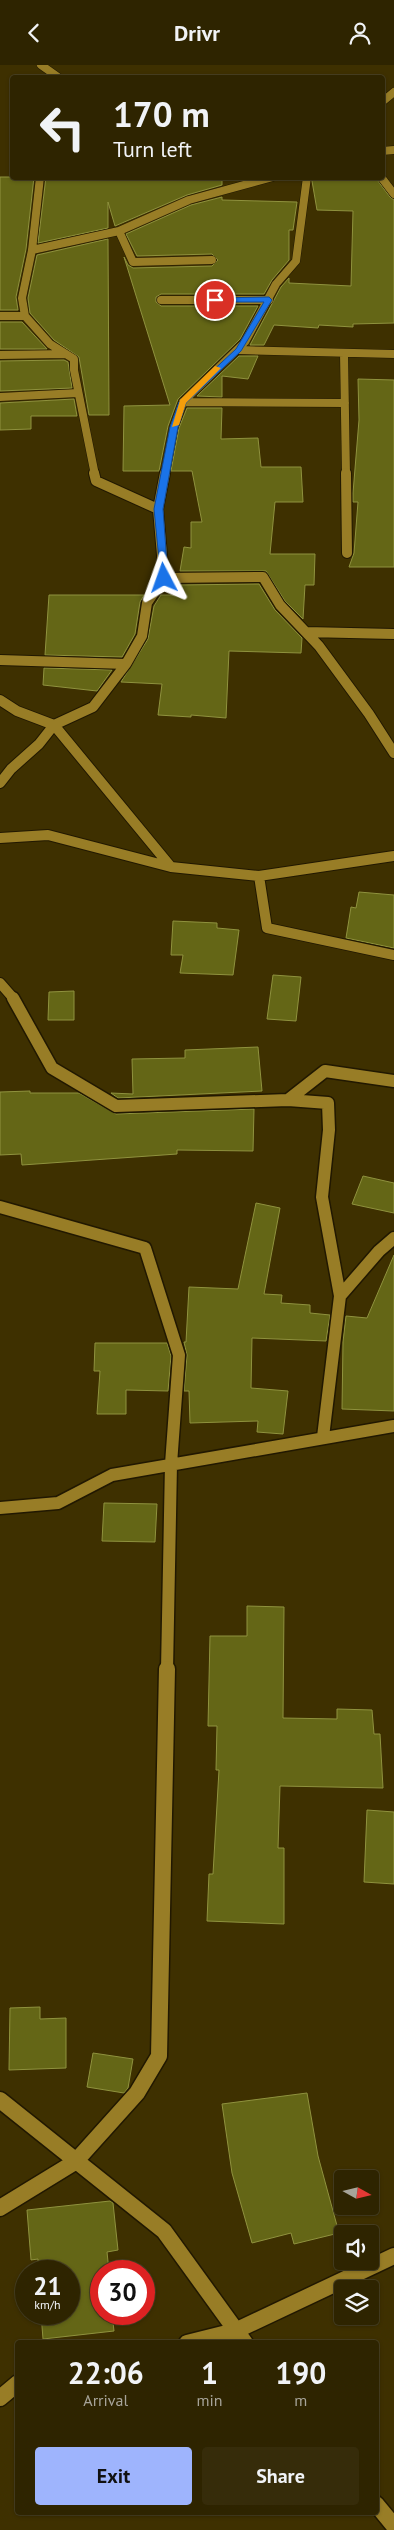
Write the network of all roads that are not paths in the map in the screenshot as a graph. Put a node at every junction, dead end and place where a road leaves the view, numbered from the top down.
1 (41, 65) edge
2 (54, 75) edge
3 (40, 180) edge
4 (263, 180) edge
5 (307, 180) edge
6 (383, 180) edge
7 (394, 195) edge
8 (119, 231) junction
9 (32, 250) junction
10 (212, 260) dead end
11 (161, 300) dead end
12 (269, 300) junction
13 (0, 316) edge
14 (25, 316) junction
15 (239, 350) junction
16 (344, 353) junction
17 (66, 354) junction
18 (394, 354) edge
19 (0, 355) edge
20 (78, 393) junction
21 (0, 397) edge
22 (183, 402) junction
23 (345, 403) junction
24 (158, 509) junction
25 (347, 553) dead end
26 (164, 578) junction
27 (306, 632) junction
28 (394, 634) edge
29 (0, 660) edge
30 (126, 664) junction
31 (0, 700) edge
32 (54, 725) junction
33 (394, 753) edge
34 (0, 783) edge
35 (0, 838) edge
36 (394, 857) edge
37 (171, 867) junction
38 (259, 876) junction
39 (394, 955) edge
40 (0, 983) edge
41 (394, 1081) edge
42 (288, 1100) junction
43 (0, 1207) edge
44 (394, 1238) edge
45 (340, 1296) junction
46 (394, 1425) edge
47 (323, 1437) junction
48 (171, 1464) junction
49 (0, 1508) edge
50 (0, 2100) edge
51 (75, 2162) junction
52 (0, 2208) edge
53 (394, 2256) edge
54 (240, 2337) edge
55 (214, 2340) edge
56 (15, 2386) edge
57 (0, 2398) edge
58 (379, 2508) edge
59 (394, 2526) edge

1 - 2 street
3 - 9 street
4 - 8 street
5 - 12 street
6 - 7 street
8 - 9 street
8 - 10 street
9 - 14 street
11 - 12 street
12 - 15 street
13 - 14 street
14 - 17 street
15 - 16 street
15 - 22 street
16 - 18 street
16 - 23 street
17 - 19 street
17 - 20 street
20 - 21 street
20 - 24 street
22 - 23 street
22 - 24 street
23 - 25 street
24 - 26 street
26 - 27 street
26 - 30 street
27 - 28 street
27 - 33 street
29 - 30 street
30 - 32 street
31 - 32 street
32 - 34 street
32 - 37 street
35 - 37 street
36 - 38 street
37 - 38 street
38 - 39 street
40 - 42 street
41 - 42 street
42 - 45 street
43 - 48 street
44 - 45 street
45 - 47 street
46 - 47 street
47 - 48 street
48 - 49 street
48 - 51 street
50 - 51 street
51 - 52 street
51 - 54 street
53 - 54 street
54 - 55 street
56 - 57 street
58 - 59 street

